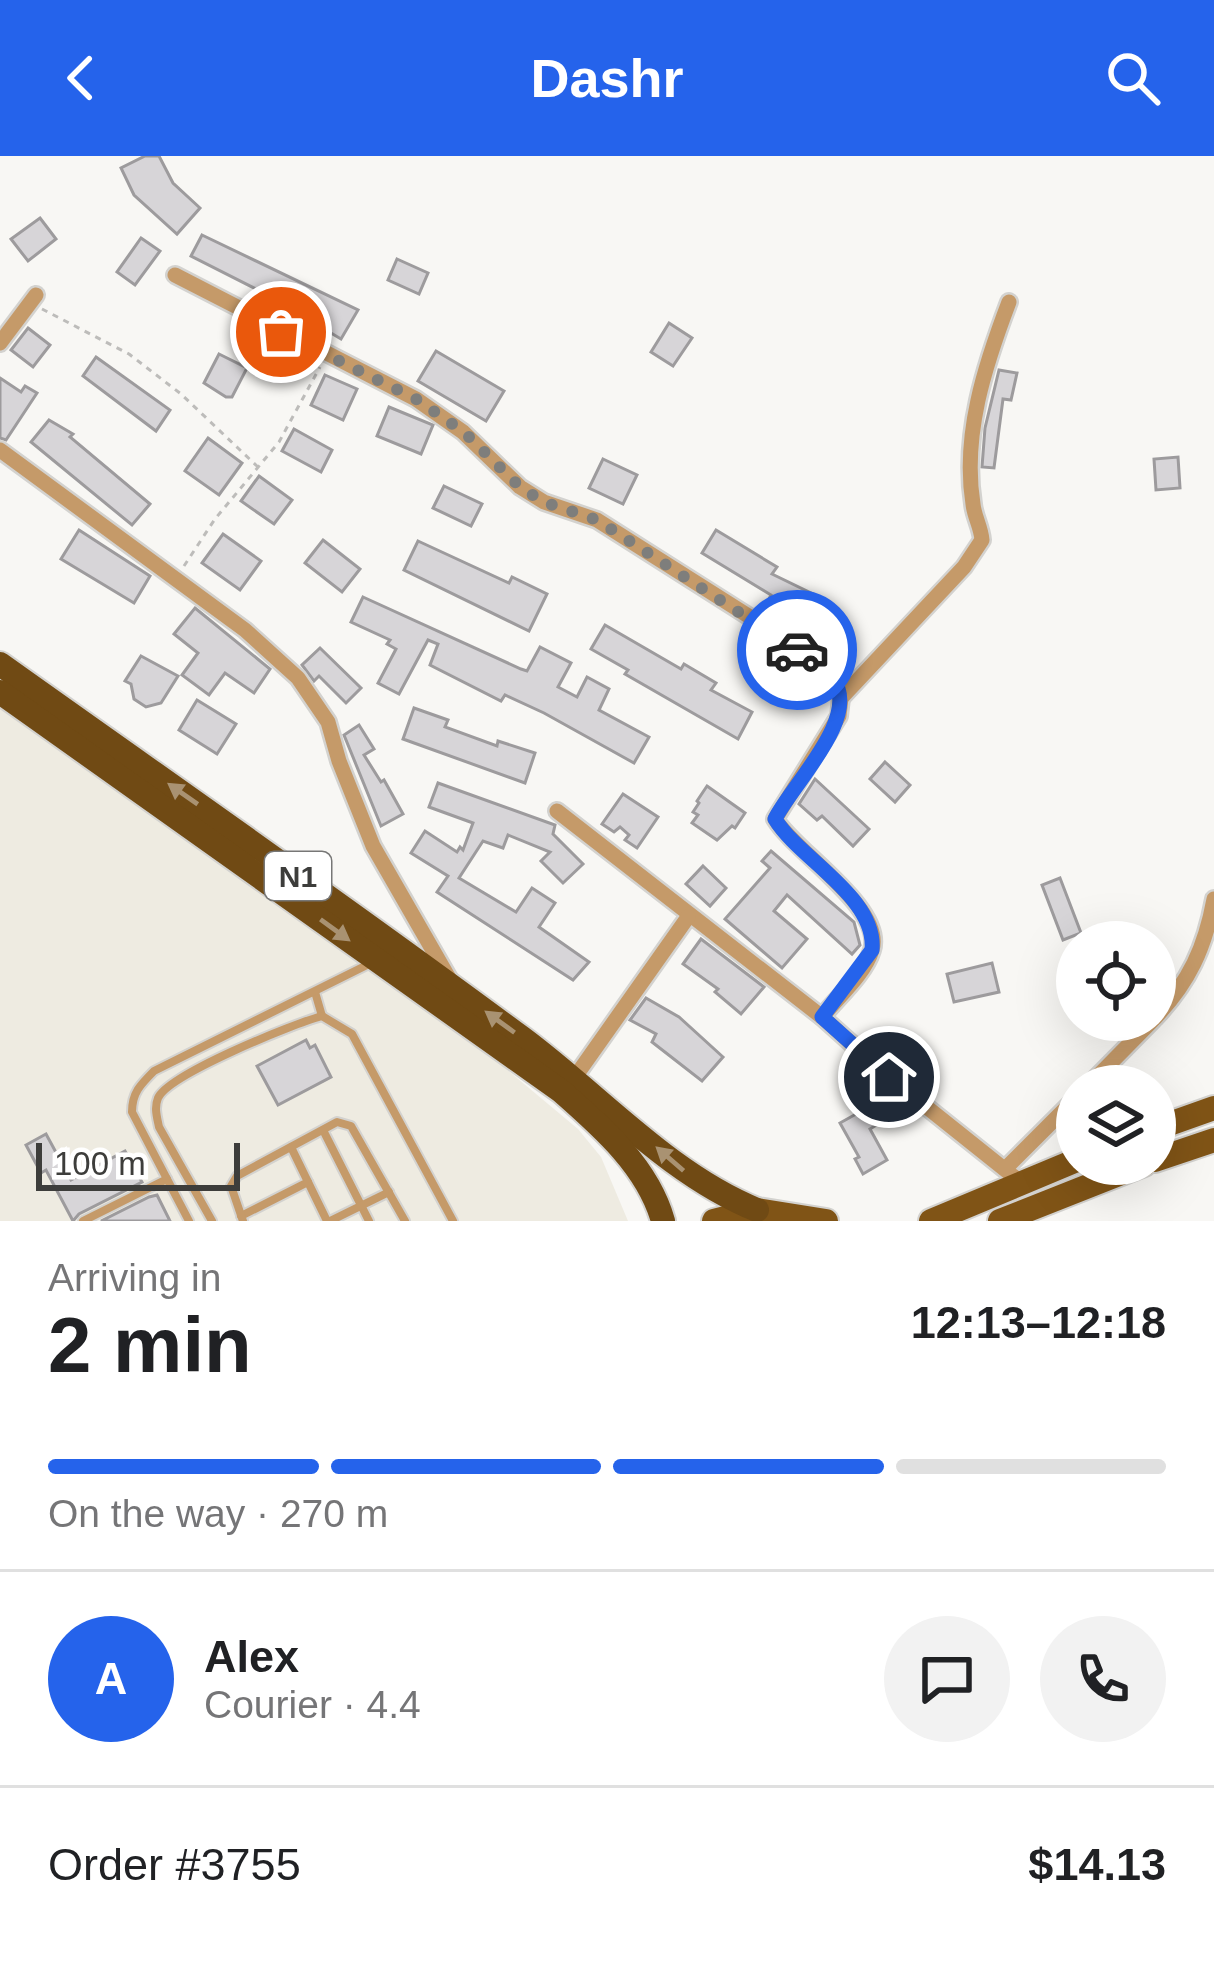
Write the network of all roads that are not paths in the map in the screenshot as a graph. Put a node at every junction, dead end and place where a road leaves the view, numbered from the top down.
1 (175, 275) dead end
2 (33, 300) road end
3 (1009, 302) dead end
4 (0, 343) edge
5 (0, 450) edge
6 (0, 664) edge
7 (0, 692) edge
8 (841, 698) junction
9 (557, 811) dead end
10 (1214, 899) edge
11 (688, 917) junction
12 (378, 961) junction
13 (454, 988) junction
14 (315, 992) junction
15 (1176, 996) edge
16 (322, 1016) junction
17 (822, 1017) junction
18 (1132, 1041) edge
19 (1109, 1065) edge
20 (574, 1077) junction
21 (1214, 1108) edge
22 (1176, 1122) edge
23 (1056, 1123) edge
24 (322, 1130) junction
25 (1214, 1140) edge
26 (291, 1147) junction
27 (1176, 1153) edge
28 (1056, 1165) edge
29 (1014, 1176) junction
30 (167, 1179) junction
31 (308, 1182) junction
32 (1091, 1185) edge
33 (388, 1192) junction
34 (361, 1205) junction
35 (757, 1210) junction
36 (242, 1218) edge
37 (805, 1218) edge
38 (82, 1221) edge
39 (189, 1221) edge
40 (212, 1221) edge
41 (328, 1221) edge
42 (368, 1221) edge
43 (405, 1221) edge
44 (453, 1221) edge
45 (663, 1221) edge
46 (714, 1221) edge
47 (826, 1221) edge
48 (931, 1221) edge
49 (1000, 1221) edge

1 - 8 street
2 - 4 street
3 - 8 street
5 - 13 street
13 -> 6 highway, N1
7 -> 12 highway, N1
8 - 17 street
9 - 11 street
10 - 15 street
11 - 17 street
11 - 20 street
12 - 14 lane
12 - 45 highway, N1
20 -> 13 highway, N1
14 - 16 lane
14 - 30 lane
16 - 40 lane
16 - 44 lane
17 - 29 street
18 - 19 street
35 -> 20 highway, N1
21 - 22 main road
23 - 29 street
24 - 26 lane
24 - 33 lane
24 - 34 lane
25 - 27 main road
26 - 31 lane
26 - 36 lane
28 - 29 main road
29 - 48 main road
30 - 38 lane
30 - 39 lane
31 - 36 lane
31 - 41 lane
32 - 49 main road
33 - 34 lane
33 - 43 lane
34 - 41 lane
34 - 42 lane
35 - 37 main road
35 - 46 main road
37 - 47 main road

